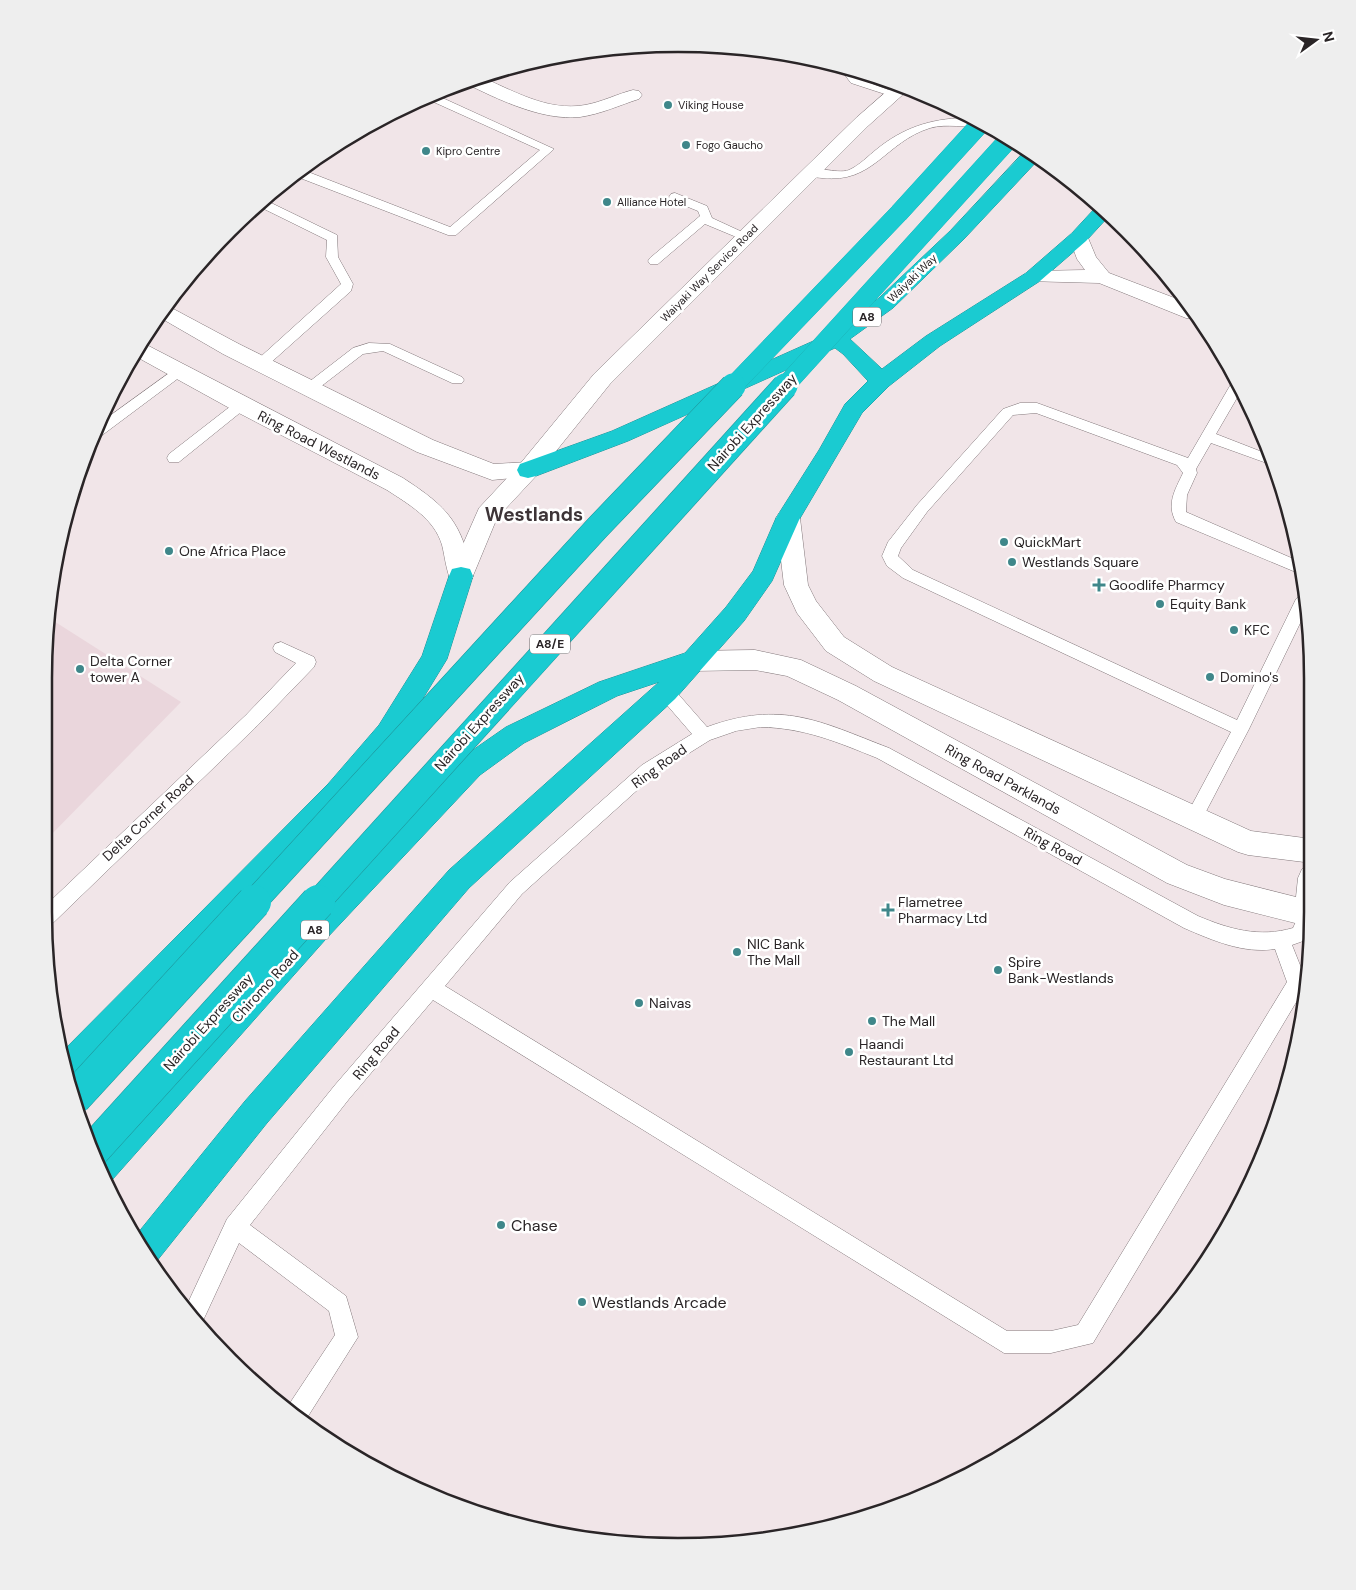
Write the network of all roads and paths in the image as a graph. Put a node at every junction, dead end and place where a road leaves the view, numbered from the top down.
1 (853, 78) edge
2 (483, 84) edge
3 (883, 88) edge
4 (896, 92) edge
5 (633, 95) dead end
6 (438, 100) edge
7 (963, 121) edge
8 (976, 128) edge
9 (1004, 144) edge
10 (1027, 159) edge
11 (810, 173) junction
12 (306, 176) edge
13 (675, 197) dead end
14 (268, 206) edge
15 (1098, 216) edge
16 (704, 220) junction
17 (745, 236) junction
18 (1079, 237) junction
19 (654, 261) dead end
20 (1033, 277) junction
21 (1102, 277) junction
22 (1183, 309) edge
23 (169, 314) edge
24 (836, 339) junction
25 (145, 351) edge
26 (262, 363) junction
27 (180, 371) junction
28 (457, 380) dead end
29 (881, 381) junction
30 (310, 388) junction
31 (1234, 391) edge
32 (241, 405) junction
33 (106, 426) edge
34 (1209, 437) junction
35 (174, 458) dead end
36 (1263, 458) edge
37 (1189, 469) junction
38 (528, 470) junction
39 (788, 518) junction
40 (1293, 566) edge
41 (461, 576) junction
42 (1299, 609) edge
43 (281, 648) dead end
44 (692, 661) junction
45 (666, 692) junction
46 (1241, 729) junction
47 (704, 734) junction
48 (1194, 818) junction
49 (1304, 850) edge
50 (52, 910) edge
51 (1304, 912) edge
52 (1303, 928) edge
53 (1281, 941) junction
54 (1299, 985) edge
55 (430, 987) junction
56 (1298, 991) edge
57 (72, 1064) edge
58 (80, 1092) edge
59 (98, 1145) edge
60 (105, 1162) edge
61 (235, 1227) junction
62 (149, 1246) edge
63 (196, 1310) edge
64 (299, 1409) edge

1 - 3 lane
2 - 5 street
4 - 11 street, Waiyaki Way Service Road
6 - 12 lane
7 - 11 lane
8 - 58 highway, bridge
9 - 59 highway, Nairobi Expressway / A8/E, bridge
10 - 24 highway, Waiyaki Way / A8
11 - 17 street, Waiyaki Way Service Road
13 - 16 lane
14 - 26 lane
15 - 18 highway, A8
16 - 17 lane
16 - 19 lane
17 - 38 street, Waiyaki Way Service Road
18 - 20 highway, A8
18 - 21 street
20 - 21 street
20 - 29 highway, A8
21 - 22 street
23 - 26 street
24 - 29 highway
24 - 38 highway, Waiyaki Way / A8
25 - 27 street, Ring Road Westlands
26 - 30 street
27 - 32 street, Ring Road Westlands
27 - 33 lane
28 - 30 lane
29 - 39 highway, A8
30 - 38 street
31 - 34 lane
32 - 35 lane
32 - 41 street, Ring Road Westlands
34 - 36 lane
34 - 37 lane
37 - 40 lane
37 - 46 lane
38 - 41 street, A8
39 - 44 highway, A8
39 - 48 street
41 - 57 highway, A8
42 - 46 lane
43 - 50 lane, Delta Corner Road
44 - 45 highway
44 - 51 street, Ring Road Parklands
44 - 60 highway, Chiromo Road / A8
45 - 47 lane
45 - 62 highway
46 - 48 lane
47 - 53 lane, Ring Road
47 - 55 lane, Ring Road
48 - 49 street
52 - 53 lane, Ring Road
53 - 54 lane
55 - 56 lane
55 - 61 lane, Ring Road
61 - 63 lane, Ring Road
61 - 64 lane

